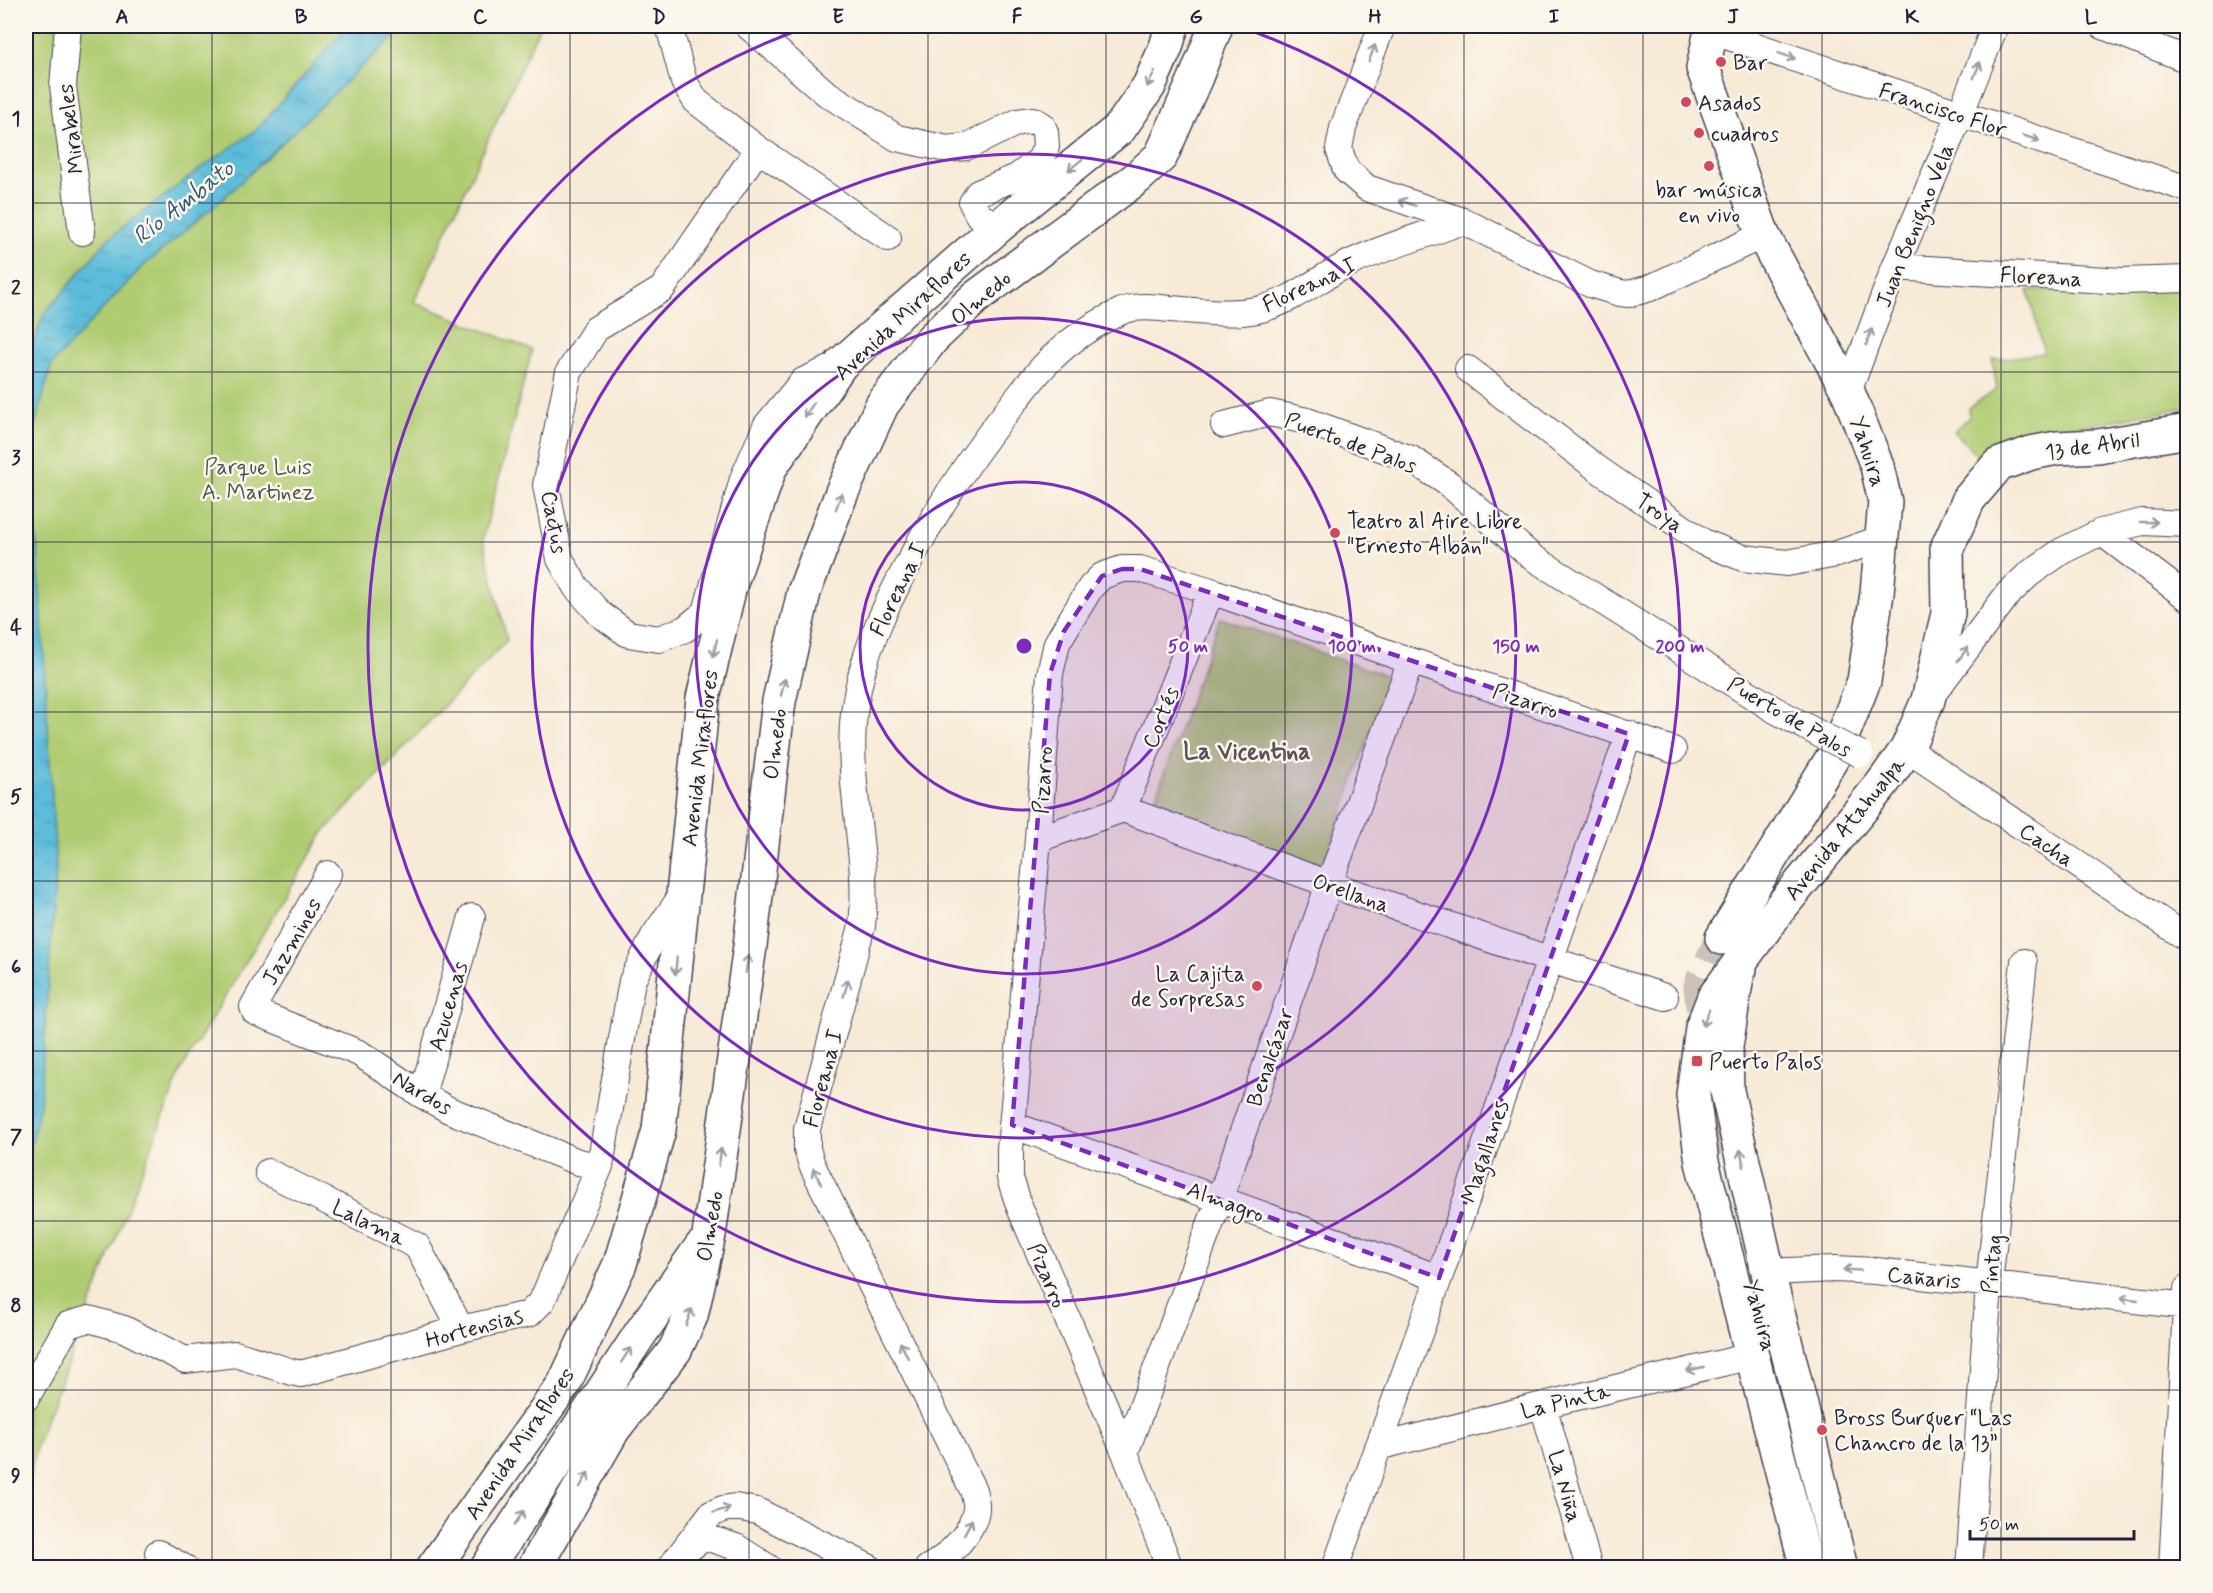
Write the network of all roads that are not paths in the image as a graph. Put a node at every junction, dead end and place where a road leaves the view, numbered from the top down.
1 (68, 26) edge
2 (669, 26) edge
3 (748, 26) edge
4 (1216, 26) edge
5 (1382, 26) edge
6 (1995, 26) edge
7 (2103, 26) edge
8 (1709, 27) edge
9 (1168, 33) edge
10 (2187, 60) edge
11 (1959, 115) junction
12 (758, 149) junction
13 (2187, 189) edge
14 (1462, 221) junction
15 (999, 226) junction
16 (82, 232) dead end
17 (1763, 235) junction
18 (888, 238) dead end
19 (1894, 267) junction
20 (2187, 279) edge
21 (841, 364) junction
22 (1468, 369) dead end
23 (1848, 392) junction
24 (1224, 424) dead end
25 (2187, 431) edge
26 (1998, 465) joint
27 (2187, 524) edge
28 (2101, 532) junction
29 (1883, 538) junction
30 (1211, 591) junction
31 (2187, 598) edge
32 (1412, 661) junction
33 (1928, 700) junction
34 (1629, 734) junction
35 (1907, 749) junction
36 (1673, 750) dead end
37 (1882, 783) junction
38 (1123, 809) junction
39 (1038, 839) junction
40 (328, 874) dead end
41 (1329, 884) junction
42 (683, 894) junction
43 (472, 917) dead end
44 (2187, 939) edge
45 (1735, 944) junction
46 (1551, 960) junction
47 (2024, 962) dead end
48 (1665, 997) dead end
49 (253, 1007) joint
50 (422, 1095) junction
51 (1012, 1125) junction
52 (1719, 1155) tunnel mouth
53 (600, 1166) junction
54 (268, 1172) dead end
55 (1220, 1198) junction
56 (709, 1235) junction
57 (1768, 1272) junction
58 (1439, 1278) junction
59 (1989, 1284) junction
60 (2187, 1300) edge
61 (461, 1329) junction
62 (1752, 1356) junction
63 (26, 1398) edge
64 (1543, 1405) junction
65 (1378, 1447) junction
66 (1125, 1453) junction
67 (158, 1553) dead end
68 (674, 1563) edge
69 (1338, 1564) edge
70 (1824, 1566) edge
71 (185, 1568) edge
72 (433, 1568) edge
73 (487, 1568) edge
74 (534, 1568) edge
75 (769, 1568) edge
76 (870, 1568) edge
77 (928, 1568) edge
78 (1170, 1568) edge
79 (1589, 1568) edge
80 (1969, 1568) edge
81 (2172, 1568) edge

1 - 16 street, Mirabeles
2 - 12 street
3 - 15 street
56 -> 4 main road, Olmedo
14 -> 5 street
11 -> 6 street, Juan Benigno Vela
7 - 10 street
8 -> 11 street, Francisco Flor
8 - 17 main road, Yahuira
9 -> 15 main road, Avenida Miraflores
11 -> 13 street, Francisco Flor
11 - 19 street, Juan Benigno Vela
12 - 18 street
12 - 21 street, Cactus
14 - 17 street
77 -> 14 street, Floreana I
15 - 21 main road, Avenida Miraflores
17 - 23 main road, Yahuira
19 - 20 street, Floreana
23 -> 19 street, Juan Benigno Vela
21 -> 42 main road, Avenida Miraflores
22 - 29 street, Troya
23 - 29 main road, Yahuira
24 - 37 street, Puerto de Palos, bridge
25 - 26 main road, 13 de Abril
26 - 33 main road, Avenida Atahualpa
28 -> 27 street
28 - 31 street
33 -> 28 street
29 - 45 main road, Yahuira
30 - 32 street, Pizarro
30 - 38 street, Cortés
30 - 39 street, Pizarro
32 - 34 street, Pizarro
32 - 41 street, Benalcázar
33 - 35 main road, Avenida Atahualpa
34 - 36 street, Pizarro
34 - 46 street, Magallanes
35 - 37 main road, Avenida Atahualpa
35 - 44 street, Cacha
37 - 45 main road, Avenida Atahualpa
38 - 39 street
38 - 41 street, Orellana
39 - 51 street, Pizarro
40 - 49 street, Jazmines
41 - 46 street, Orellana
41 - 55 street, Benalcázar
42 - 53 street, Hortensias
42 -> 72 main road, Avenida Miraflores
43 - 50 street, Azucenas
57 -> 45 main road, Avenida Atahualpa
45 -> 62 main road, Avenida Atahualpa
46 - 48 street, Orellana
46 - 58 street, Magallanes
47 - 59 street, Pintag
49 - 50 street, Nardos
50 - 53 street, Nardos
51 - 55 street, Almagro
51 - 66 street, Pizarro
52 - 70 main road, Yahuira
53 - 61 street, Hortensias
54 - 61 street, Lalama
55 - 58 street, Almagro
55 - 66 street, Benalcázar
73 -> 56 main road
74 -> 56 main road, Olmedo
59 -> 57 street, Cañaris
57 - 70 main road, Avenida Atahualpa
58 - 65 street, Magallanes
60 -> 59 street, Cañaris
59 - 80 street, Pintag
60 - 81 street
61 - 63 street, Hortensias
62 -> 64 street, La Pinta
62 - 70 main road, Avenida Atahualpa
64 - 65 street, La Pinta
64 - 79 street, La Niña
65 - 69 street, Magallanes
66 - 78 street, Pizarro
67 - 71 street
68 - 75 street
68 -> 76 street

